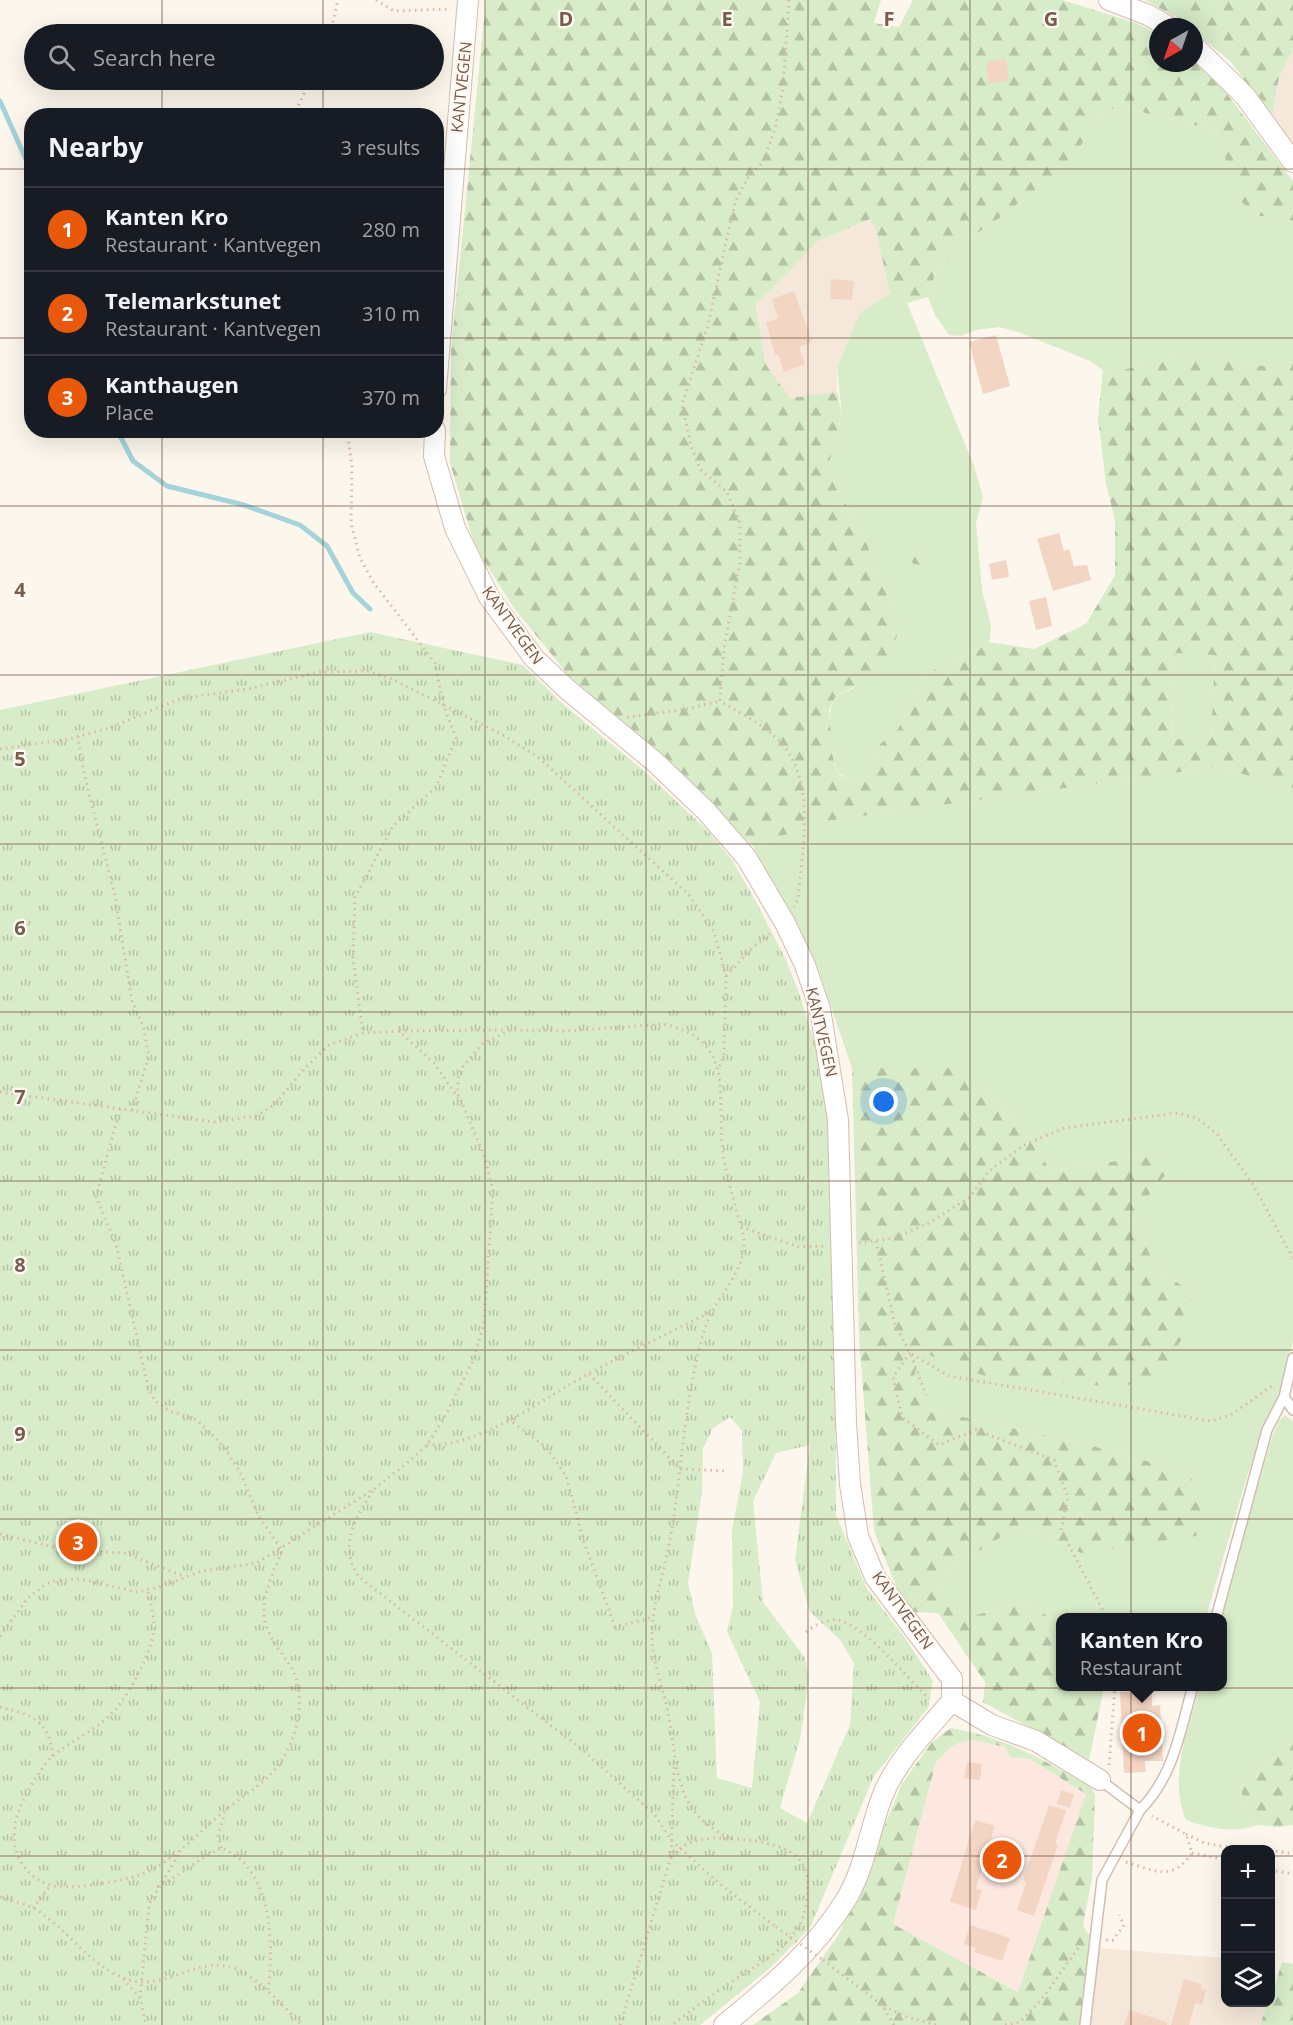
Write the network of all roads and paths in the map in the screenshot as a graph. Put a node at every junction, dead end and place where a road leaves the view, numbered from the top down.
1 (338, 0) edge
2 (376, 0) edge
3 (789, 0) edge
4 (1109, 0) edge
5 (468, 4) edge
6 (1153, 18) edge
7 (332, 24) edge
8 (1203, 55) edge
9 (306, 90) edge
10 (297, 108) edge
11 (1293, 162) edge
12 (444, 293) edge
13 (348, 438) edge
14 (435, 438) edge
15 (720, 700) junction
16 (443, 704) junction
17 (602, 719) junction
18 (78, 736) junction
19 (0, 749) edge
20 (785, 923) junction
21 (726, 976) junction
22 (511, 1030) junction
23 (399, 1031) junction
24 (363, 1033) junction
25 (718, 1068) junction
26 (0, 1092) edge
27 (460, 1101) junction
28 (120, 1109) junction
29 (132, 1111) junction
30 (741, 1227) junction
31 (876, 1241) junction
32 (840, 1246) junction
33 (1293, 1258) edge
34 (712, 1312) junction
35 (910, 1353) junction
36 (1293, 1358) edge
37 (1289, 1373) junction
38 (589, 1374) junction
39 (926, 1395) dead end
40 (1284, 1398) junction
41 (1293, 1410) edge
42 (508, 1419) junction
43 (427, 1445) junction
44 (680, 1469) junction
45 (728, 1471) dead end
46 (374, 1490) junction
47 (0, 1533) edge
48 (282, 1550) junction
49 (183, 1576) junction
50 (148, 1591) junction
51 (1105, 1613) edge
52 (1216, 1613) edge
53 (654, 1617) junction
54 (806, 1632) dead end
55 (0, 1636) edge
56 (1114, 1691) edge
57 (1192, 1691) edge
58 (952, 1701) junction
59 (0, 1707) edge
60 (53, 1756) junction
61 (674, 1761) junction
62 (1103, 1782) junction
63 (226, 1810) junction
64 (1140, 1810) junction
65 (1186, 1834) junction
66 (730, 1838) junction
67 (670, 1840) junction
68 (1221, 1846) edge
69 (679, 1847) junction
70 (221, 1848) junction
71 (183, 1849) junction
72 (1275, 1851) edge
73 (1192, 1853) junction
74 (1293, 1854) edge
75 (671, 1857) junction
76 (1113, 1858) junction
77 (1221, 1859) edge
78 (1275, 1871) edge
79 (1293, 1874) edge
80 (51, 1885) junction
81 (157, 1887) junction
82 (0, 1897) edge
83 (33, 1908) junction
84 (1119, 1915) dead end
85 (1097, 1927) junction
86 (1095, 1940) junction
87 (122, 1977) junction
88 (143, 1983) junction
89 (268, 1991) junction
90 (140, 1998) junction
91 (882, 2006) junction
92 (146, 2025) edge
93 (302, 2025) edge
94 (620, 2025) edge
95 (672, 2025) edge
96 (724, 2025) edge
97 (894, 2025) edge
98 (937, 2025) edge
99 (1005, 2025) edge
100 (1085, 2025) edge

1 - 7 path
2 - 5 path
3 - 15 path
4 - 6 street
5 - 12 street, KANTVEGEN
8 - 11 street
9 - 10 path
13 - 16 path
14 - 17 street, KANTVEGEN
15 - 17 path
15 - 20 path
16 - 18 path
16 - 21 path
16 - 24 path
17 - 20 street, KANTVEGEN
18 - 19 path
18 - 29 path
20 - 21 path
20 - 32 street, KANTVEGEN
21 - 25 path
22 - 23 path
22 - 25 path
22 - 27 path
23 - 24 path
23 - 27 path
24 - 29 path
25 - 30 path
26 - 28 path
27 - 43 path
28 - 29 path
28 - 48 path
30 - 32 path
30 - 34 path
31 - 32 path
31 - 33 path
31 - 35 path
32 - 58 street, KANTVEGEN
34 - 38 path
34 - 44 path
35 - 37 path
35 - 39 path
35 - 51 path
36 - 37 lane
37 - 40 lane
38 - 42 path
38 - 44 path
40 - 41 lane
40 - 52 lane
42 - 43 path
42 - 53 path
43 - 46 path
44 - 45 path
44 - 53 path
46 - 48 path
46 - 67 path
47 - 49 path
48 - 49 path
48 - 63 path
49 - 50 path
50 - 55 path
50 - 60 path
53 - 61 path
54 - 58 path
56 - 62 path
57 - 64 lane
58 - 62 street
58 - 96 street
59 - 60 path
60 - 80 path
61 - 66 path
61 - 67 path
62 - 64 lane
63 - 70 path
63 - 71 path
64 - 65 path
64 - 76 lane
65 - 68 path
65 - 73 path
66 - 69 path
66 - 95 path
67 - 69 path
67 - 75 path
69 - 75 path
69 - 91 path, bridge
70 - 81 path
70 - 89 path
71 - 80 path
71 - 81 path
72 - 74 path
73 - 76 path
73 - 77 path
75 - 94 path
76 - 85 lane
78 - 79 path
80 - 83 path
81 - 88 path
82 - 83 path
83 - 87 path
84 - 86 path
85 - 86 lane
85 - 99 path
86 - 100 lane
87 - 88 path
87 - 90 path
88 - 89 path
88 - 90 path
89 - 93 path
90 - 92 path
91 - 97 path
91 - 98 path

